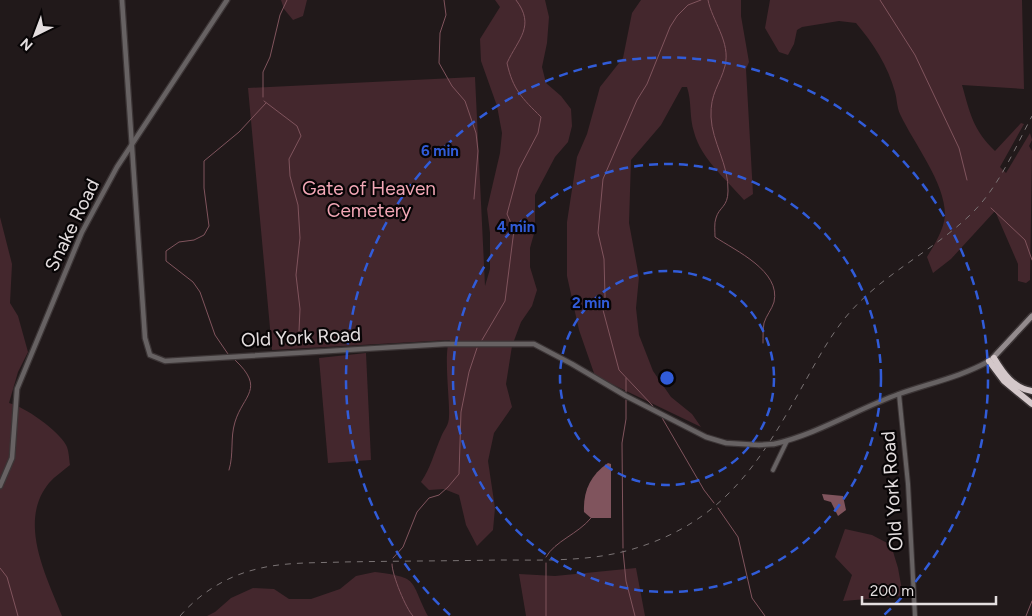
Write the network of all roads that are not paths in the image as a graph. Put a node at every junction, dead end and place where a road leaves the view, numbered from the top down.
1 (122, 0) edge
2 (227, 0) edge
3 (132, 144) junction
4 (1032, 316) edge
5 (992, 360) junction
6 (1032, 391) edge
7 (899, 394) junction
8 (1032, 404) edge
9 (787, 441) junction
10 (773, 470) dead end
11 (0, 486) edge
12 (915, 616) edge

1 - 3 street, Old York Road
2 - 3 street, Snake Road
3 - 9 street, Old York Road, bridge
3 - 11 street, Snake Road
4 - 5 main road, Old York Road
5 - 6 highway
5 - 7 street, Old York Road
5 - 8 highway
7 - 9 street, Old York Road
7 - 12 street, Old York Road
9 - 10 street

